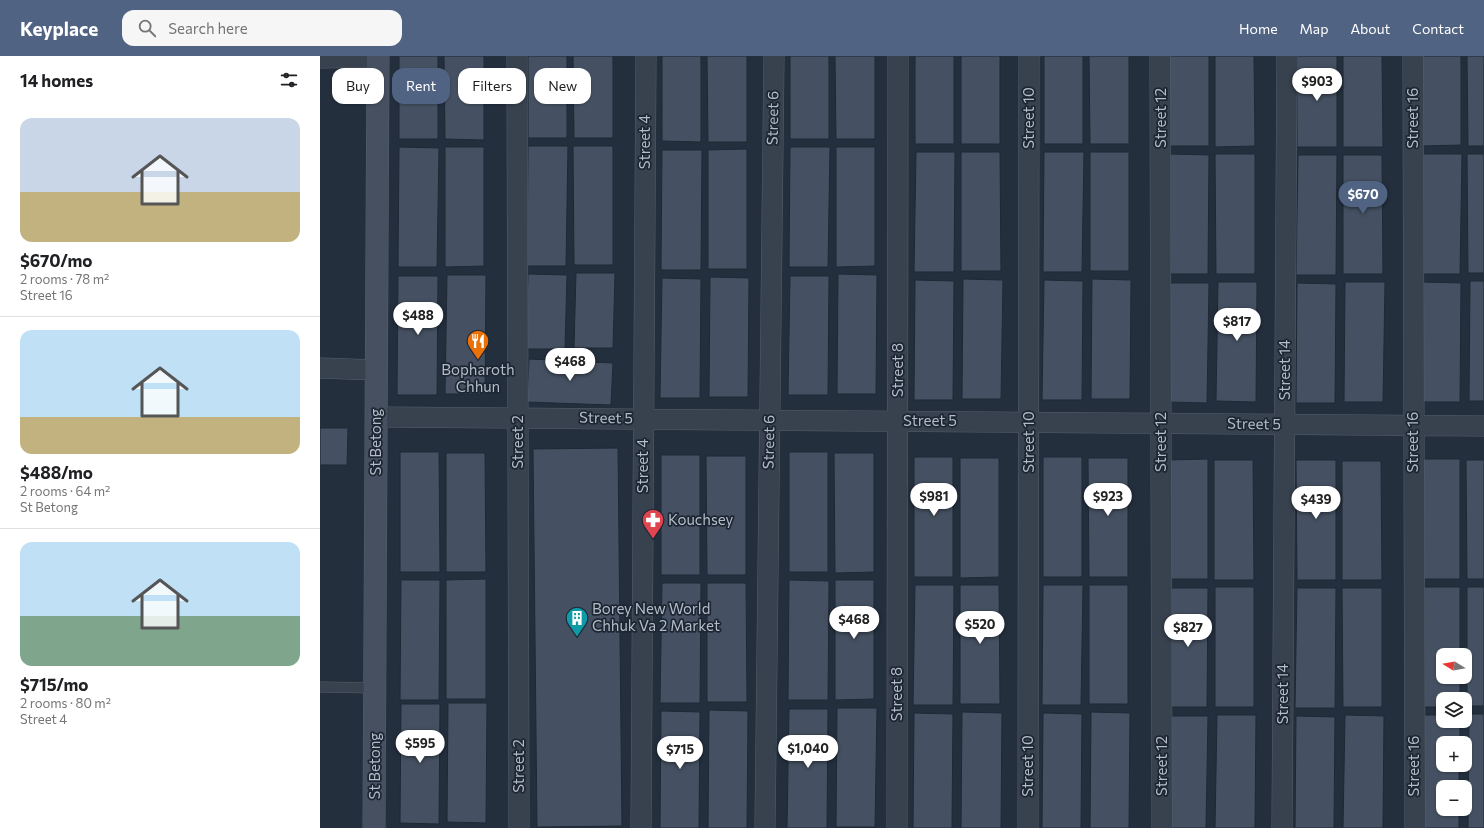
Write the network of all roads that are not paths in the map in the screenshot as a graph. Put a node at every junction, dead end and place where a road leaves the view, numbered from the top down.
1 (517, 56) edge
2 (646, 56) edge
3 (774, 56) edge
4 (898, 56) edge
5 (1029, 56) edge
6 (1160, 56) edge
7 (1287, 56) edge
8 (1414, 56) edge
9 (378, 57) edge
10 (320, 58) edge
11 (320, 368) edge
12 (376, 370) junction
13 (376, 417) junction
14 (518, 418) junction
15 (643, 419) junction
16 (770, 420) junction
17 (898, 421) junction
18 (1029, 422) junction
19 (1161, 423) junction
20 (1284, 424) junction
21 (1413, 425) junction
22 (1484, 426) edge
23 (320, 687) edge
24 (375, 688) junction
25 (374, 828) edge
26 (519, 828) edge
27 (641, 828) edge
28 (765, 828) edge
29 (897, 828) edge
30 (1028, 828) edge
31 (1162, 828) edge
32 (1282, 828) edge
33 (1414, 828) edge

1 - 14 street, Street 2
2 - 15 street, Street 4
3 - 16 street, Street 6
4 - 17 street, Street 8
5 - 18 street, Street 10
6 - 19 street, Street 12
7 - 20 street, Street 14
8 - 21 street, Street 16
9 - 10 street
9 - 12 street, St Betong
11 - 12 street
12 - 13 street, St Betong
13 - 14 street, Street 5
13 - 24 street, St Betong
14 - 15 street, Street 5
14 - 26 street, Street 2
15 - 16 street, Street 5
15 - 27 street, Street 4
16 - 17 street, Street 5
16 - 28 street, Street 6
17 - 18 street, Street 5
17 - 29 street, Street 8
18 - 19 street, Street 5
18 - 30 street, Street 10
19 - 20 street, Street 5
19 - 31 street, Street 12
20 - 21 street, Street 5
20 - 32 street, Street 14
21 - 22 street, Street 5
21 - 33 street, Street 16
23 - 24 lane
24 - 25 street, St Betong

